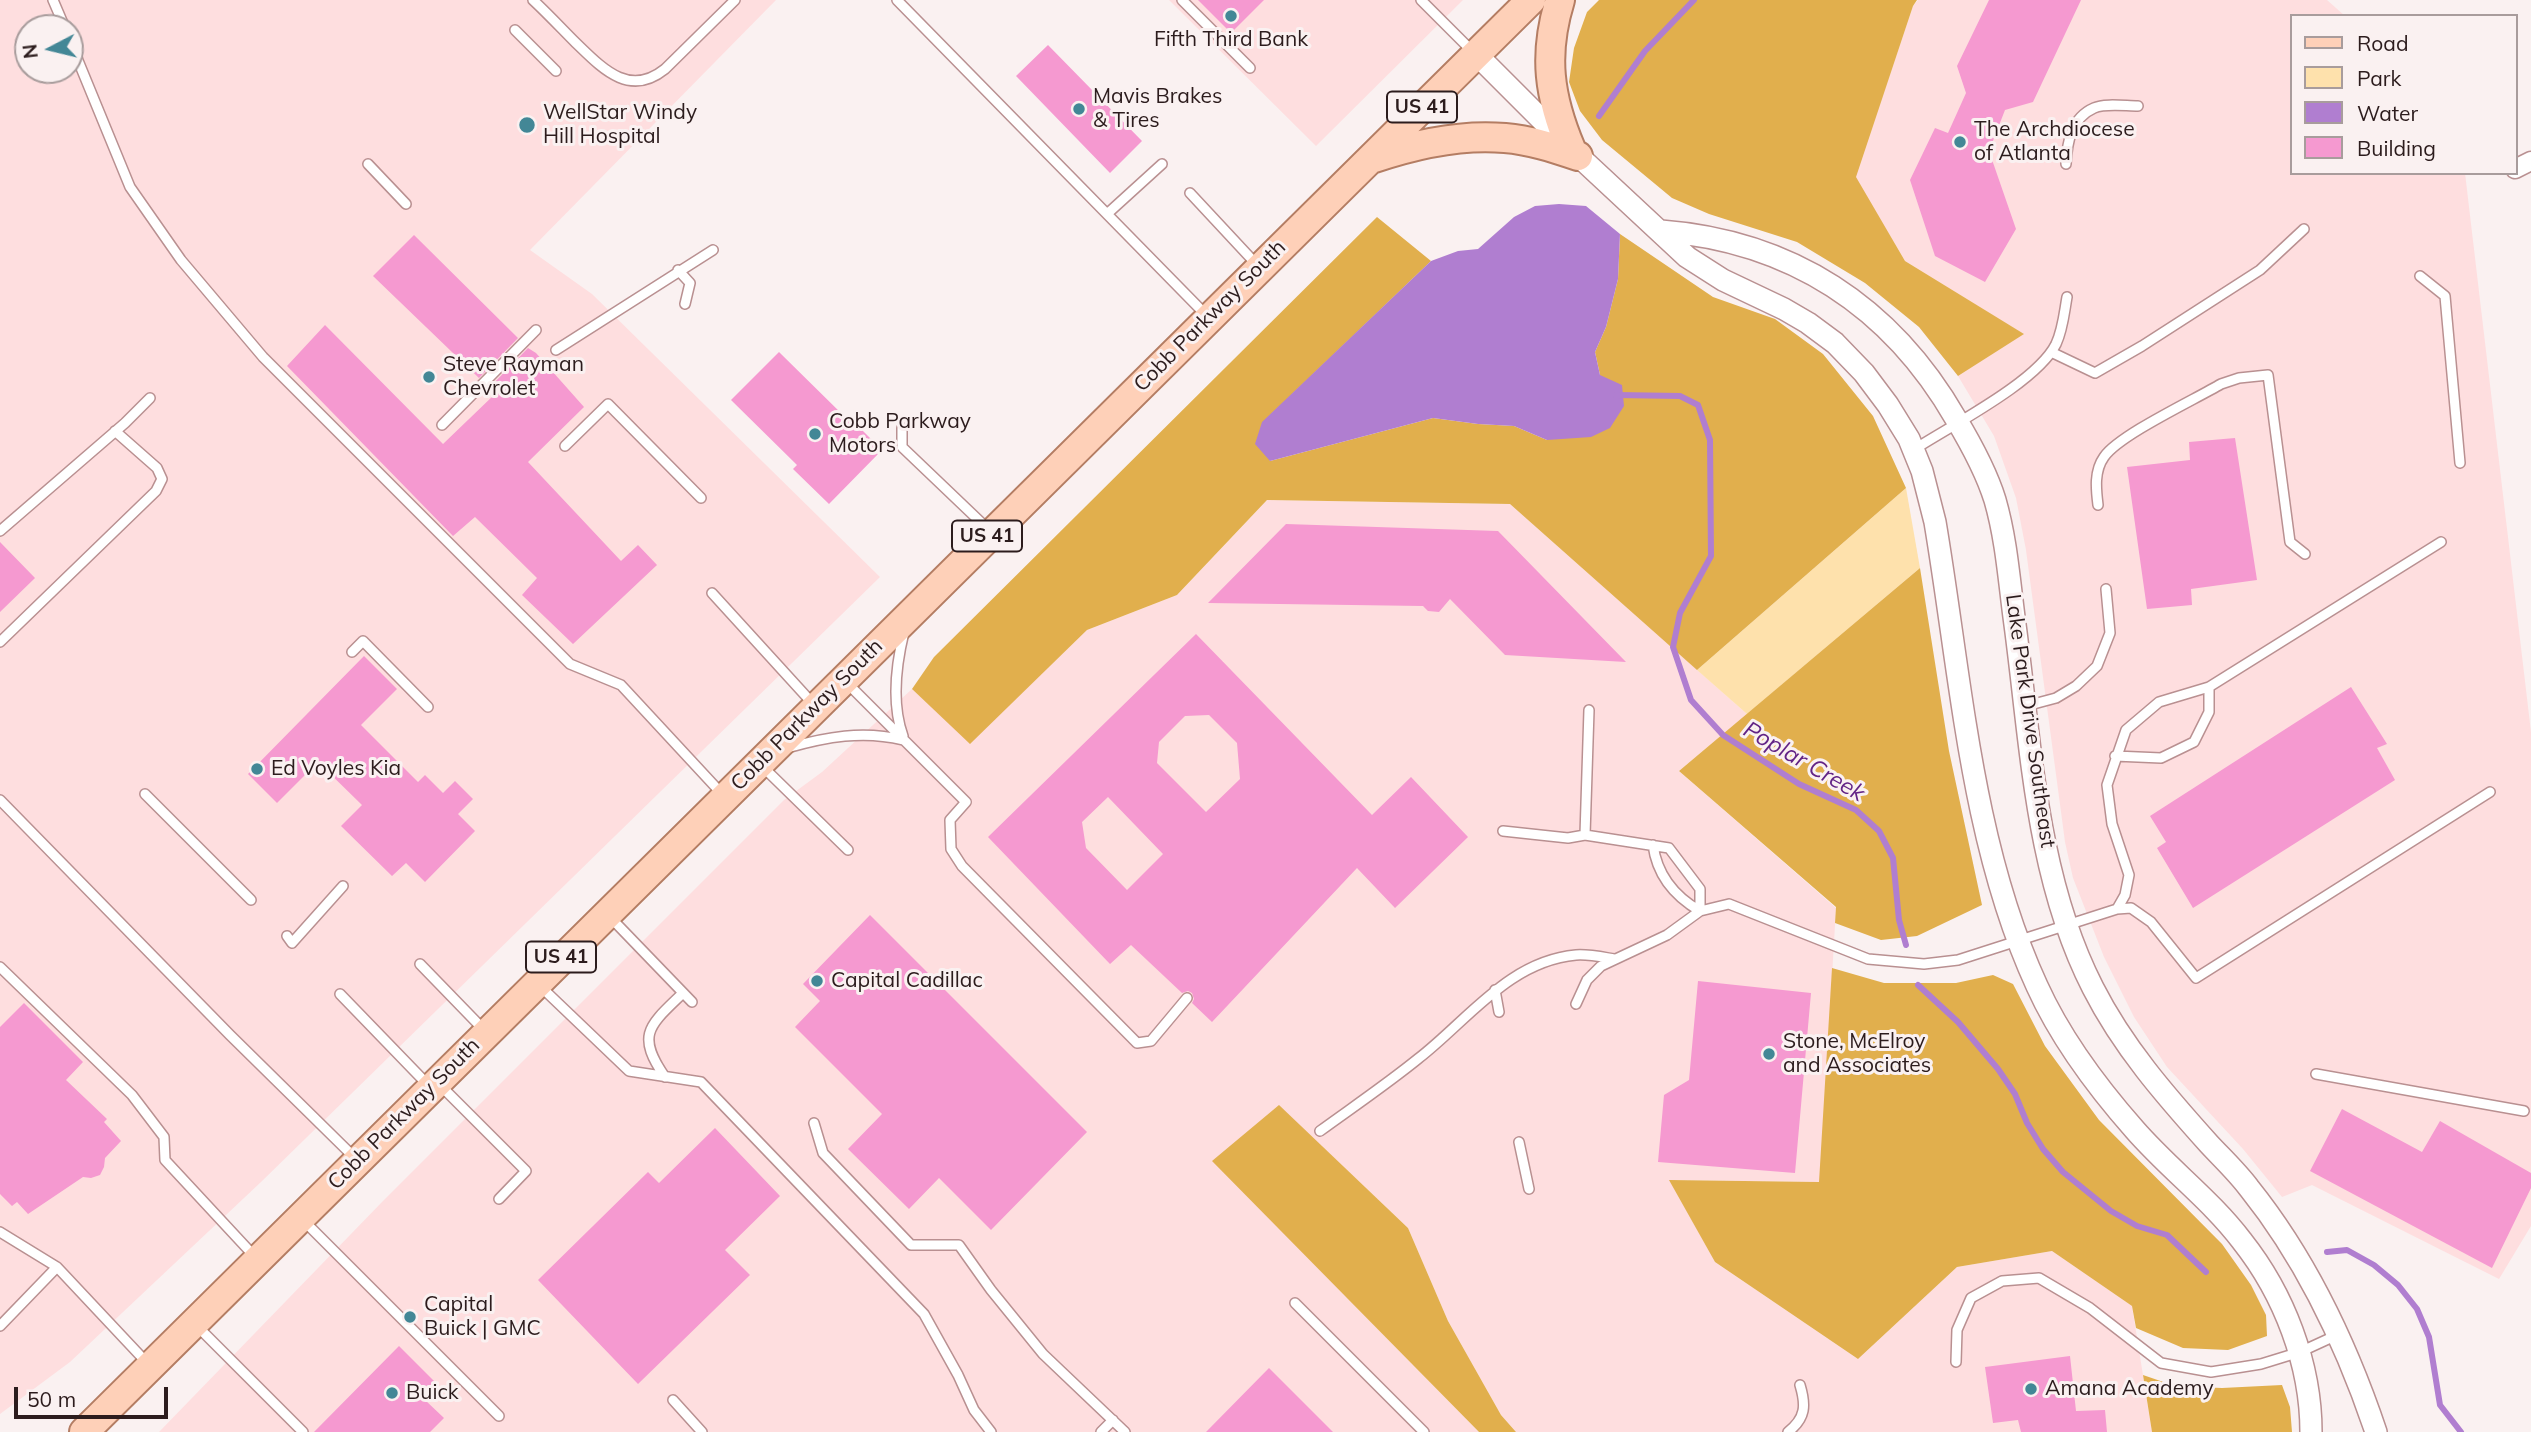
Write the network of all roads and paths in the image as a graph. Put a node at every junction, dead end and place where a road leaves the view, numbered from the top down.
1 (533, 0) edge
2 (736, 0) edge
3 (897, 0) edge
4 (1182, 0) edge
5 (1421, 0) edge
6 (1531, 0) edge
7 (1560, 0) edge
8 (515, 30) dead end
9 (1476, 54) junction
10 (1250, 68) dead end
11 (556, 71) dead end
12 (84, 75) edge
13 (2138, 106) dead end
14 (1574, 153) junction
15 (1368, 160) junction
16 (368, 164) dead end
17 (1162, 164) dead end
18 (2066, 164) dead end
19 (1190, 193) dead end
20 (406, 204) dead end
21 (1107, 214) junction
22 (2304, 229) dead end
23 (1661, 230) junction
24 (713, 250) dead end
25 (1260, 268) junction
26 (678, 270) junction
27 (2420, 276) dead end
28 (2067, 298) dead end
29 (685, 304) dead end
30 (1209, 318) junction
31 (536, 330) dead end
32 (556, 349) dead end
33 (2051, 352) junction
34 (150, 398) dead end
35 (1958, 422) junction
36 (442, 425) dead end
37 (902, 428) dead end
38 (116, 431) junction
39 (565, 446) dead end
40 (1913, 450) junction
41 (2460, 463) dead end
42 (701, 498) dead end
43 (2098, 505) dead end
44 (0, 531) edge
45 (991, 533) junction
46 (2441, 542) dead end
47 (2305, 555) dead end
48 (2106, 589) dead end
49 (712, 593) dead end
50 (907, 615) junction
51 (0, 642) edge
52 (352, 652) dead end
53 (843, 679) junction
54 (2209, 687) junction
55 (815, 706) junction
56 (2026, 706) junction
57 (428, 707) dead end
58 (1589, 709) dead end
59 (905, 740) junction
60 (2115, 757) junction
61 (762, 758) junction
62 (2490, 792) dead end
63 (145, 794) dead end
64 (724, 796) junction
65 (0, 800) edge
66 (1503, 831) dead end
67 (1585, 835) junction
68 (1653, 845) junction
69 (848, 850) dead end
70 (343, 886) dead end
71 (251, 900) dead end
72 (2117, 909) junction
73 (1700, 911) junction
74 (606, 913) junction
75 (2068, 925) junction
76 (287, 936) dead end
77 (2017, 940) junction
78 (1615, 959) junction
79 (420, 964) dead end
80 (0, 967) edge
81 (536, 982) junction
82 (1495, 990) junction
83 (683, 993) junction
84 (340, 994) dead end
85 (1187, 998) dead end
86 (692, 1002) dead end
87 (1576, 1004) dead end
88 (1499, 1012) dead end
89 (486, 1032) junction
90 (2316, 1074) dead end
91 (665, 1077) junction
92 (434, 1084) junction
93 (2524, 1111) dead end
94 (814, 1123) dead end
95 (1320, 1131) dead end
96 (1519, 1142) dead end
97 (357, 1161) junction
98 (1529, 1189) dead end
99 (499, 1199) dead end
100 (300, 1217) junction
101 (0, 1232) edge
102 (257, 1259) junction
103 (57, 1267) junction
104 (1295, 1303) dead end
105 (194, 1322) junction
106 (0, 1326) edge
107 (2337, 1335) junction
108 (2300, 1352) junction
109 (1956, 1362) dead end
110 (150, 1366) junction
111 (1800, 1385) dead end
112 (673, 1399) dead end
113 (499, 1416) dead end
114 (1113, 1420) junction
115 (84, 1432) edge
116 (303, 1432) edge
117 (702, 1432) edge
118 (991, 1432) edge
119 (1101, 1432) edge
120 (1125, 1432) edge
121 (1424, 1432) edge
122 (1788, 1432) edge
123 (2311, 1432) edge
124 (2376, 1432) edge

1 - 2 lane
3 - 21 lane
4 - 10 lane
5 - 9 lane
6 - 9 main road, Cobb Parkway South / US 41
7 - 14 main road
8 - 11 lane
9 - 14 street
9 - 15 main road, Cobb Parkway South / US 41
12 - 64 lane
13 - 18 lane
14 - 15 main road
14 - 23 street
15 - 25 main road, Cobb Parkway South / US 41
16 - 20 lane
17 - 21 lane
19 - 25 lane
21 - 30 lane
22 - 33 lane
23 - 35 street, Lake Park Drive Southeast
23 - 40 street
24 - 26 lane
25 - 30 main road, Cobb Parkway South / US 41
26 - 29 lane
26 - 32 lane
27 - 41 lane
28 - 33 lane
30 - 45 main road, Cobb Parkway South / US 41
31 - 36 lane
33 - 35 lane
34 - 38 lane
35 - 40 lane
35 - 56 street, Lake Park Drive Southeast
37 - 45 lane
38 - 44 lane
38 - 51 lane
39 - 42 lane
40 - 77 street
43 - 47 lane
45 - 50 main road, Cobb Parkway South / US 41
46 - 54 lane
48 - 56 lane
49 - 55 lane
50 - 53 main road, Cobb Parkway South / US 41
50 - 59 lane
52 - 57 lane
53 - 55 main road, Cobb Parkway South / US 41
53 - 59 lane
54 - 60 lane
54 - 60 lane
55 - 61 main road, Cobb Parkway South / US 41
56 - 75 street, Lake Park Drive Southeast
58 - 67 lane
59 - 61 lane
59 - 85 lane
60 - 72 lane
61 - 64 main road, Cobb Parkway South / US 41
61 - 69 lane
62 - 72 lane
63 - 71 lane
64 - 74 main road, Cobb Parkway South / US 41
65 - 97 lane
66 - 67 lane
67 - 68 lane
68 - 73 lane
68 - 73 lane
70 - 76 lane
72 - 75 lane
73 - 77 lane
73 - 78 lane
74 - 81 main road, Cobb Parkway South / US 41
74 - 83 lane
75 - 77 lane
75 - 107 street, Lake Park Drive Southeast
77 - 108 street
78 - 82 lane
78 - 87 lane
79 - 89 lane
80 - 102 lane
81 - 89 main road, Cobb Parkway South / US 41
81 - 91 lane
82 - 88 lane
82 - 95 lane
83 - 86 lane
83 - 91 lane
84 - 92 lane
89 - 92 main road, Cobb Parkway South / US 41
90 - 93 lane
91 - 118 lane
92 - 97 main road, Cobb Parkway South / US 41
92 - 99 lane
94 - 114 lane
96 - 98 lane
97 - 100 main road, Cobb Parkway South / US 41
100 - 102 main road, Cobb Parkway South / US 41
100 - 113 lane
101 - 103 lane
102 - 105 main road, Cobb Parkway South / US 41
103 - 106 lane
103 - 110 lane
104 - 121 lane
105 - 110 main road, Cobb Parkway South / US 41
105 - 116 lane
107 - 108 lane
107 - 124 street, Lake Park Drive Southeast
108 - 109 lane
108 - 123 street
110 - 115 main road, Cobb Parkway South / US 41
111 - 122 lane
112 - 117 lane
114 - 119 lane
114 - 120 lane

